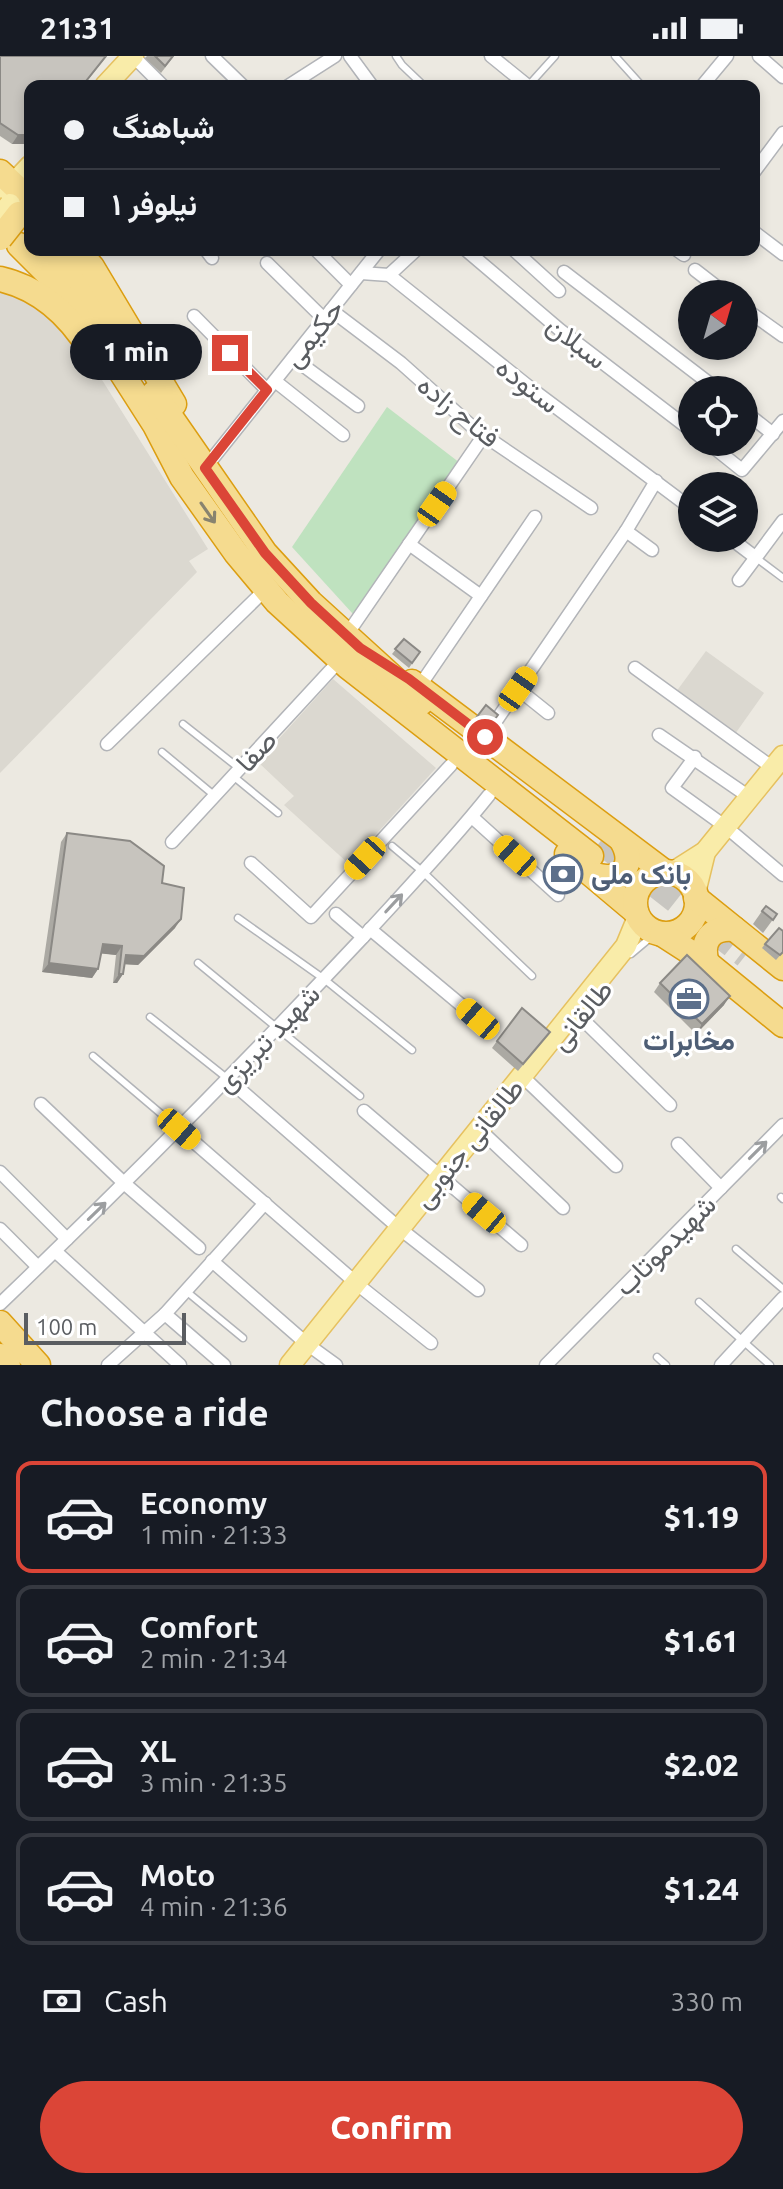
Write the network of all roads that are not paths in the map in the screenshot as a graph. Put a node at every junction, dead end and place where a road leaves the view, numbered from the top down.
1 (133, 56) edge
2 (212, 56) edge
3 (335, 56) edge
4 (350, 56) edge
5 (396, 56) edge
6 (491, 56) edge
7 (555, 56) edge
8 (615, 56) edge
9 (727, 56) edge
10 (759, 56) edge
11 (783, 77) edge
12 (111, 80) edge
13 (157, 80) edge
14 (237, 80) edge
15 (297, 80) edge
16 (368, 80) edge
17 (418, 80) edge
18 (521, 80) edge
19 (533, 80) edge
20 (637, 80) edge
21 (707, 80) edge
22 (783, 133) edge
23 (760, 164) edge
24 (24, 174) edge
25 (10, 194) edge
26 (760, 237) edge
27 (6, 248) edge
28 (783, 254) edge
29 (58, 256) edge
30 (82, 256) edge
31 (322, 256) edge
32 (374, 256) edge
33 (410, 256) edge
34 (473, 256) edge
35 (521, 256) edge
36 (267, 263) dead end
37 (695, 270) dead end
38 (564, 272) dead end
39 (361, 273) junction
40 (389, 275) junction
41 (0, 279) edge
42 (708, 280) edge
43 (351, 285) junction
44 (33, 291) junction
45 (559, 291) dead end
46 (328, 314) junction
47 (194, 316) dead end
48 (758, 318) edge
49 (783, 336) edge
50 (293, 358) junction
51 (700, 376) edge
52 (271, 386) junction
53 (358, 406) dead end
54 (758, 418) edge
55 (678, 420) edge
56 (779, 429) edge
57 (343, 435) dead end
58 (484, 435) junction
59 (188, 444) junction
60 (758, 452) edge
61 (724, 456) edge
62 (755, 456) edge
63 (194, 472) junction
64 (656, 481) junction
65 (678, 498) edge
66 (591, 508) dead end
67 (535, 517) dead end
68 (783, 521) edge
69 (626, 531) junction
70 (409, 544) junction
71 (652, 550) dead end
72 (748, 552) edge
73 (755, 557) junction
74 (783, 578) edge
75 (739, 580) dead end
76 (266, 589) junction
77 (481, 596) junction
78 (348, 652) junction
79 (635, 668) dead end
80 (419, 687) junction
81 (518, 689) junction
82 (548, 713) dead end
83 (183, 724) dead end
84 (659, 735) dead end
85 (485, 737) junction
86 (107, 744) dead end
87 (162, 752) dead end
88 (695, 757) junction
89 (778, 762) edge
90 (451, 765) junction
91 (237, 772) junction
92 (742, 792) dead end
93 (489, 795) junction
94 (215, 796) junction
95 (278, 813) dead end
96 (472, 817) junction
97 (726, 827) junction
98 (172, 842) dead end
99 (392, 846) dead end
100 (705, 852) junction
101 (602, 853) junction
102 (251, 863) dead end
103 (423, 872) junction
104 (669, 873) junction
105 (783, 875) edge
106 (558, 895) dead end
107 (695, 896) junction
108 (336, 914) dead end
109 (238, 918) dead end
110 (648, 924) junction
111 (734, 929) junction
112 (366, 933) junction
113 (198, 963) dead end
114 (707, 963) junction
115 (783, 968) edge
116 (532, 976) dead end
117 (324, 979) junction
118 (607, 984) dead end
119 (783, 987) edge
120 (783, 1007) edge
121 (581, 1011) junction
122 (150, 1017) dead end
123 (478, 1019) dead end
124 (783, 1025) edge
125 (276, 1030) junction
126 (412, 1050) dead end
127 (93, 1056) dead end
128 (525, 1078) junction
129 (228, 1079) junction
130 (360, 1096) dead end
131 (41, 1104) dead end
132 (670, 1105) dead end
133 (364, 1111) dead end
134 (783, 1125) edge
135 (179, 1129) junction
136 (482, 1132) junction
137 (678, 1144) dead end
138 (616, 1166) dead end
139 (0, 1172) edge
140 (444, 1180) junction
141 (125, 1184) junction
142 (721, 1188) junction
143 (265, 1203) junction
144 (563, 1208) dead end
145 (0, 1229) edge
146 (403, 1230) junction
147 (67, 1239) junction
148 (521, 1245) dead end
149 (199, 1248) dead end
150 (736, 1249) dead end
151 (55, 1251) junction
152 (212, 1261) junction
153 (38, 1267) junction
154 (359, 1286) junction
155 (783, 1289) edge
156 (478, 1290) dead end
157 (186, 1291) junction
158 (783, 1298) edge
159 (699, 1302) dead end
160 (0, 1304) edge
161 (165, 1314) junction
162 (0, 1323) edge
163 (144, 1332) junction
164 (243, 1338) dead end
165 (743, 1341) junction
166 (431, 1343) dead end
167 (310, 1346) junction
168 (0, 1356) edge
169 (657, 1357) dead end
170 (117, 1362) edge
171 (8, 1365) edge
172 (38, 1365) edge
173 (180, 1365) edge
174 (224, 1365) edge
175 (290, 1365) edge
176 (300, 1365) edge
177 (336, 1365) edge
178 (546, 1365) edge
179 (666, 1365) edge
180 (721, 1365) edge
181 (770, 1365) edge

1 - 12 main road
1 - 13 street
2 - 14 street
3 - 15 street
4 - 16 street
5 - 17 lane
6 - 18 street
7 - 19 lane
8 - 20 lane
9 - 21 street
10 - 11 street
22 - 23 street
24 - 25 main road
25 - 27 highway, bridge
26 - 28 street
27 - 44 highway
27 - 63 highway
29 - 59 highway
30 - 59 highway
31 - 43 street
32 - 39 street, حکیمی
33 - 40 street
34 - 55 street, سبلان
35 - 45 street
36 - 46 street, فتاح زاده
37 - 42 street
38 - 51 street
39 - 40 street
39 - 43 street, حکیمی
40 - 64 street, ستوده
41 - 44 highway
43 - 46 street, حکیمی
44 - 63 highway
46 - 50 street, حکیمی
46 - 58 street, فتاح زاده
47 - 52 street
48 - 49 street
50 - 52 street, حکیمی
50 - 53 street
52 - 57 street
52 - 63 street, حکیمی
54 - 56 street
56 - 60 street
58 - 66 street, فتاح زاده
58 - 70 street, صفا
59 - 63 highway
61 - 62 street
63 -> 76 highway
63 - 78 highway
64 - 65 street, ستوده
64 - 69 street
67 - 77 street
68 - 73 street
69 - 71 street
69 - 81 street
70 - 77 street
70 - 78 street, صفا
72 - 73 street
73 - 74 lane
73 - 75 street
76 - 78 highway
76 - 86 street
77 - 80 street
78 - 80 highway
78 - 90 highway
78 - 91 street, صفا
78 - 101 highway
79 - 89 street
80 - 85 highway
81 - 82 street
81 - 85 street
83 - 91 lane
84 - 88 street
85 - 101 highway
87 - 94 lane
88 - 92 street
88 - 97 street
89 - 97 main road
90 - 93 highway
90 - 102 street
91 - 94 street, صفا
91 - 95 lane
93 - 96 street, شهید تبریزی
93 - 101 highway
94 - 98 street, صفا
96 - 103 street, شهید تبریزی
96 - 106 street
97 - 100 main road
97 - 105 street
99 - 103 lane
100 - 104 main road
100 - 107 main road
101 - 104 highway
101 - 110 highway
112 -> 103 street, شهید تبریزی
103 - 116 lane
104 - 107 highway
104 - 110 highway
107 - 110 highway
107 - 111 highway
108 - 112 street
109 - 117 lane
110 - 114 highway
110 - 118 lane, طالقانی
110 - 121 main road, طالقانی جنوبی
111 - 114 highway
111 - 115 highway
112 - 117 street, شهید تبریزی
112 - 123 street
113 - 125 lane
114 - 124 highway
117 - 125 street, شهید تبریزی
117 - 126 lane
119 - 120 highway
121 - 128 main road, طالقانی جنوبی
121 - 132 street
122 - 129 lane
125 - 129 street, شهید تبریزی
125 - 130 lane
127 - 135 lane
128 - 136 main road, طالقانی جنوبی
128 - 138 street
129 - 135 street, شهید تبریزی
129 - 146 street
131 - 141 street
133 - 140 street
142 -> 134 street, شهیدموتاب
135 - 141 street, شهید تبریزی
135 - 143 street
136 - 140 main road, طالقانی جنوبی
136 - 144 street
137 - 142 street
139 - 147 street
140 - 146 main road, طالقانی جنوبی
140 - 148 street
147 -> 141 street, شهید تبریزی
141 - 149 street
142 - 178 street, شهیدموتاب
143 - 152 street
143 - 154 street
145 - 153 street
146 - 154 main road, طالقانی جنوبی
146 - 156 street
147 - 151 street, شهید تبریزی
150 - 155 lane
151 - 153 street, شهید تبریزی
151 - 163 street
152 - 157 street
152 - 167 street
153 - 160 street, شهید تبریزی
154 - 166 street
154 - 167 main road, طالقانی جنوبی
157 - 161 street
157 - 164 lane
158 - 165 street
159 - 165 lane
161 - 163 street
161 - 174 street
162 - 172 highway
163 - 170 street
163 - 173 street
165 - 180 street
165 - 181 lane
167 - 175 main road, طالقانی جنوبی
167 - 176 lane
167 - 177 street
168 - 171 highway
169 - 179 lane

